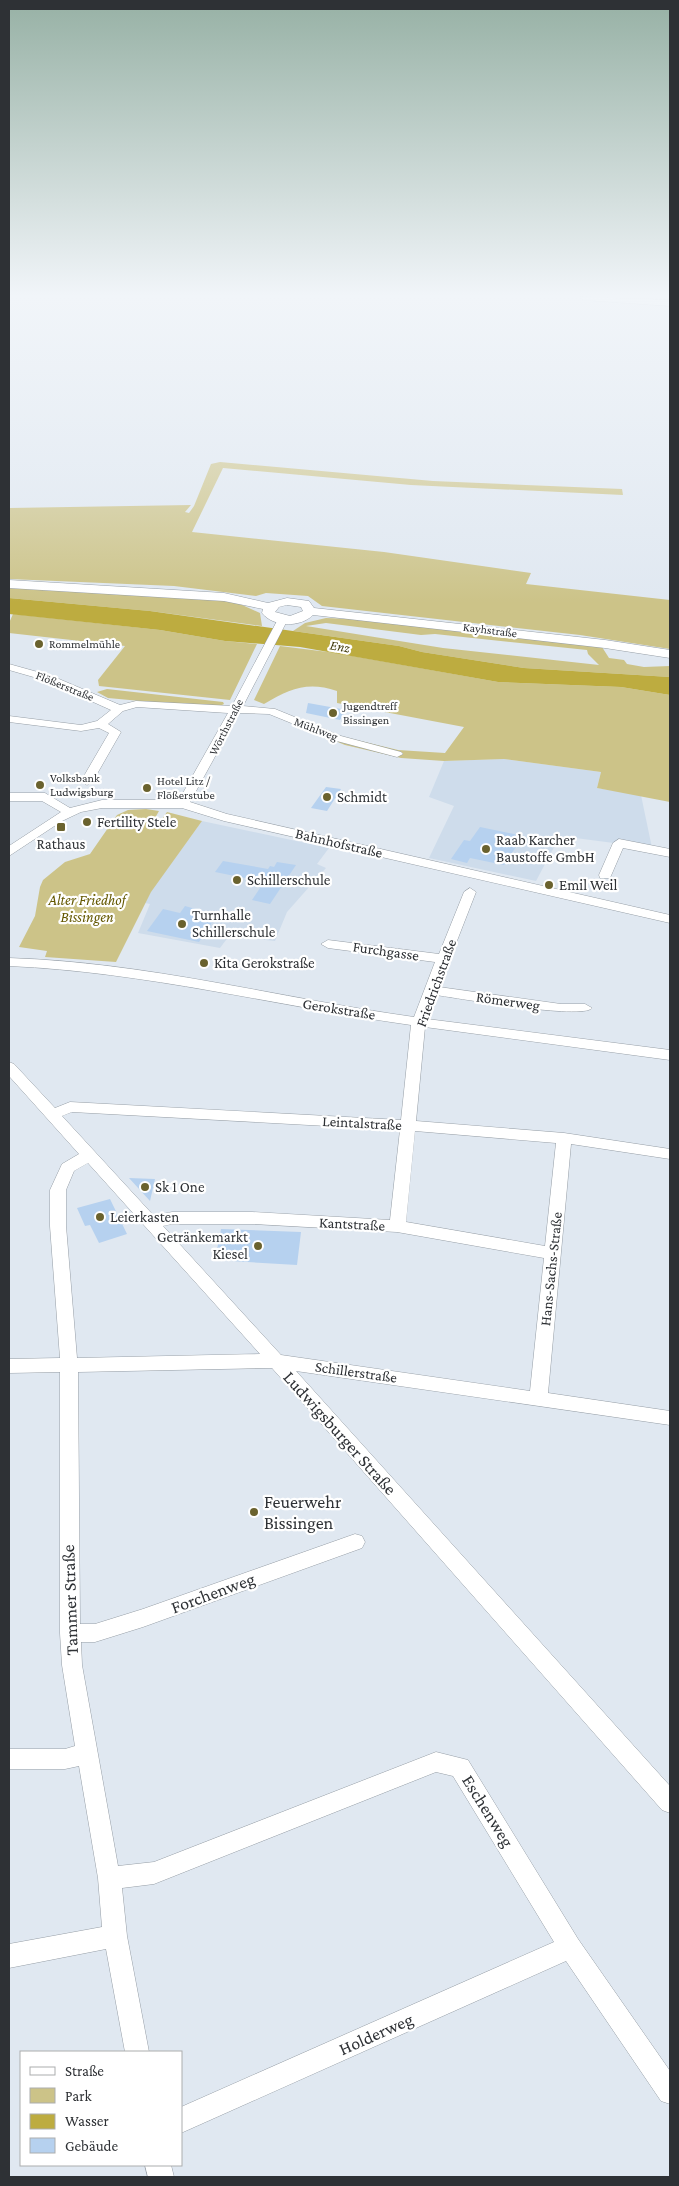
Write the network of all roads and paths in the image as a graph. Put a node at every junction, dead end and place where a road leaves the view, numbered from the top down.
1 (9, 584) edge
2 (270, 607) junction
3 (310, 611) junction
4 (282, 621) junction
5 (670, 654) edge
6 (9, 667) edge
7 (119, 709) junction
8 (235, 711) junction
9 (9, 719) edge
10 (102, 724) junction
11 (397, 754) dead end
12 (87, 781) dead end
13 (9, 797) edge
14 (183, 804) junction
15 (68, 812) junction
16 (9, 852) edge
17 (670, 853) edge
18 (605, 875) dead end
19 (470, 892) dead end
20 (670, 919) edge
21 (328, 944) dead end
22 (443, 959) junction
23 (9, 962) edge
24 (431, 990) junction
25 (585, 1008) dead end
26 (419, 1021) junction
27 (670, 1055) edge
28 (9, 1067) edge
29 (53, 1114) junction
30 (407, 1125) junction
31 (564, 1138) junction
32 (670, 1154) edge
33 (88, 1156) junction
34 (150, 1223) junction
35 (397, 1226) junction
36 (552, 1253) junction
37 (276, 1361) junction
38 (69, 1365) junction
39 (9, 1366) edge
40 (538, 1399) junction
41 (670, 1418) edge
42 (354, 1542) dead end
43 (70, 1633) junction
44 (86, 1754) junction
45 (9, 1759) edge
46 (670, 1802) edge
47 (109, 1878) junction
48 (115, 1936) junction
49 (570, 1948) junction
50 (9, 1956) edge
51 (137, 2051) edge
52 (670, 2092) edge
53 (182, 2120) edge

1 - 2 main road
2 - 3 main road
2 - 4 main road
3 - 4 main road
3 - 5 main road, Kayhstraße
4 - 8 street, Wörthstraße
6 - 7 street, Flößerstraße
7 - 8 street
7 - 10 street, Flößerstraße
8 - 11 street, Mühlweg
8 - 14 street, Wörthstraße
9 - 10 street, Flößerstraße
10 - 12 street
13 - 15 street
14 - 15 street, Bahnhofstraße
14 - 20 street, Bahnhofstraße
15 - 16 street
17 - 18 street
19 - 22 street, Friedrichstraße
21 - 22 street, Furchgasse
22 - 24 street, Friedrichstraße
23 - 26 street, Gerokstraße
24 - 25 street, Römerweg
24 - 26 street, Friedrichstraße
26 - 27 street, Gerokstraße
26 - 30 street, Friedrichstraße
28 - 29 street, Ludwigsburger Straße
29 - 30 street, Leintalstraße
29 - 33 street, Ludwigsburger Straße
30 - 31 street, Leintalstraße
30 - 35 street, Friedrichstraße
31 - 32 street, Leintalstraße
31 - 36 street, Hans-Sachs-Straße
33 - 34 street, Ludwigsburger Straße
33 - 38 street, Tammer Straße
34 - 35 street, Kantstraße
34 - 37 street, Ludwigsburger Straße
35 - 36 street, Kantstraße
36 - 40 street, Hans-Sachs-Straße
37 - 38 street, Schillerstraße
37 - 40 street, Schillerstraße
37 - 46 street, Ludwigsburger Straße
38 - 39 street, Schillerstraße
38 - 43 street, Tammer Straße
40 - 41 street, Schillerstraße
42 - 43 street, Forchenweg
43 - 44 street, Tammer Straße
44 - 45 street
44 - 47 street, Tammer Straße
47 - 48 street, Tammer Straße
47 - 49 street, Eschenweg
48 - 50 street
48 - 51 street, Tammer Straße
49 - 52 street, Eschenweg
49 - 53 street, Holderweg

